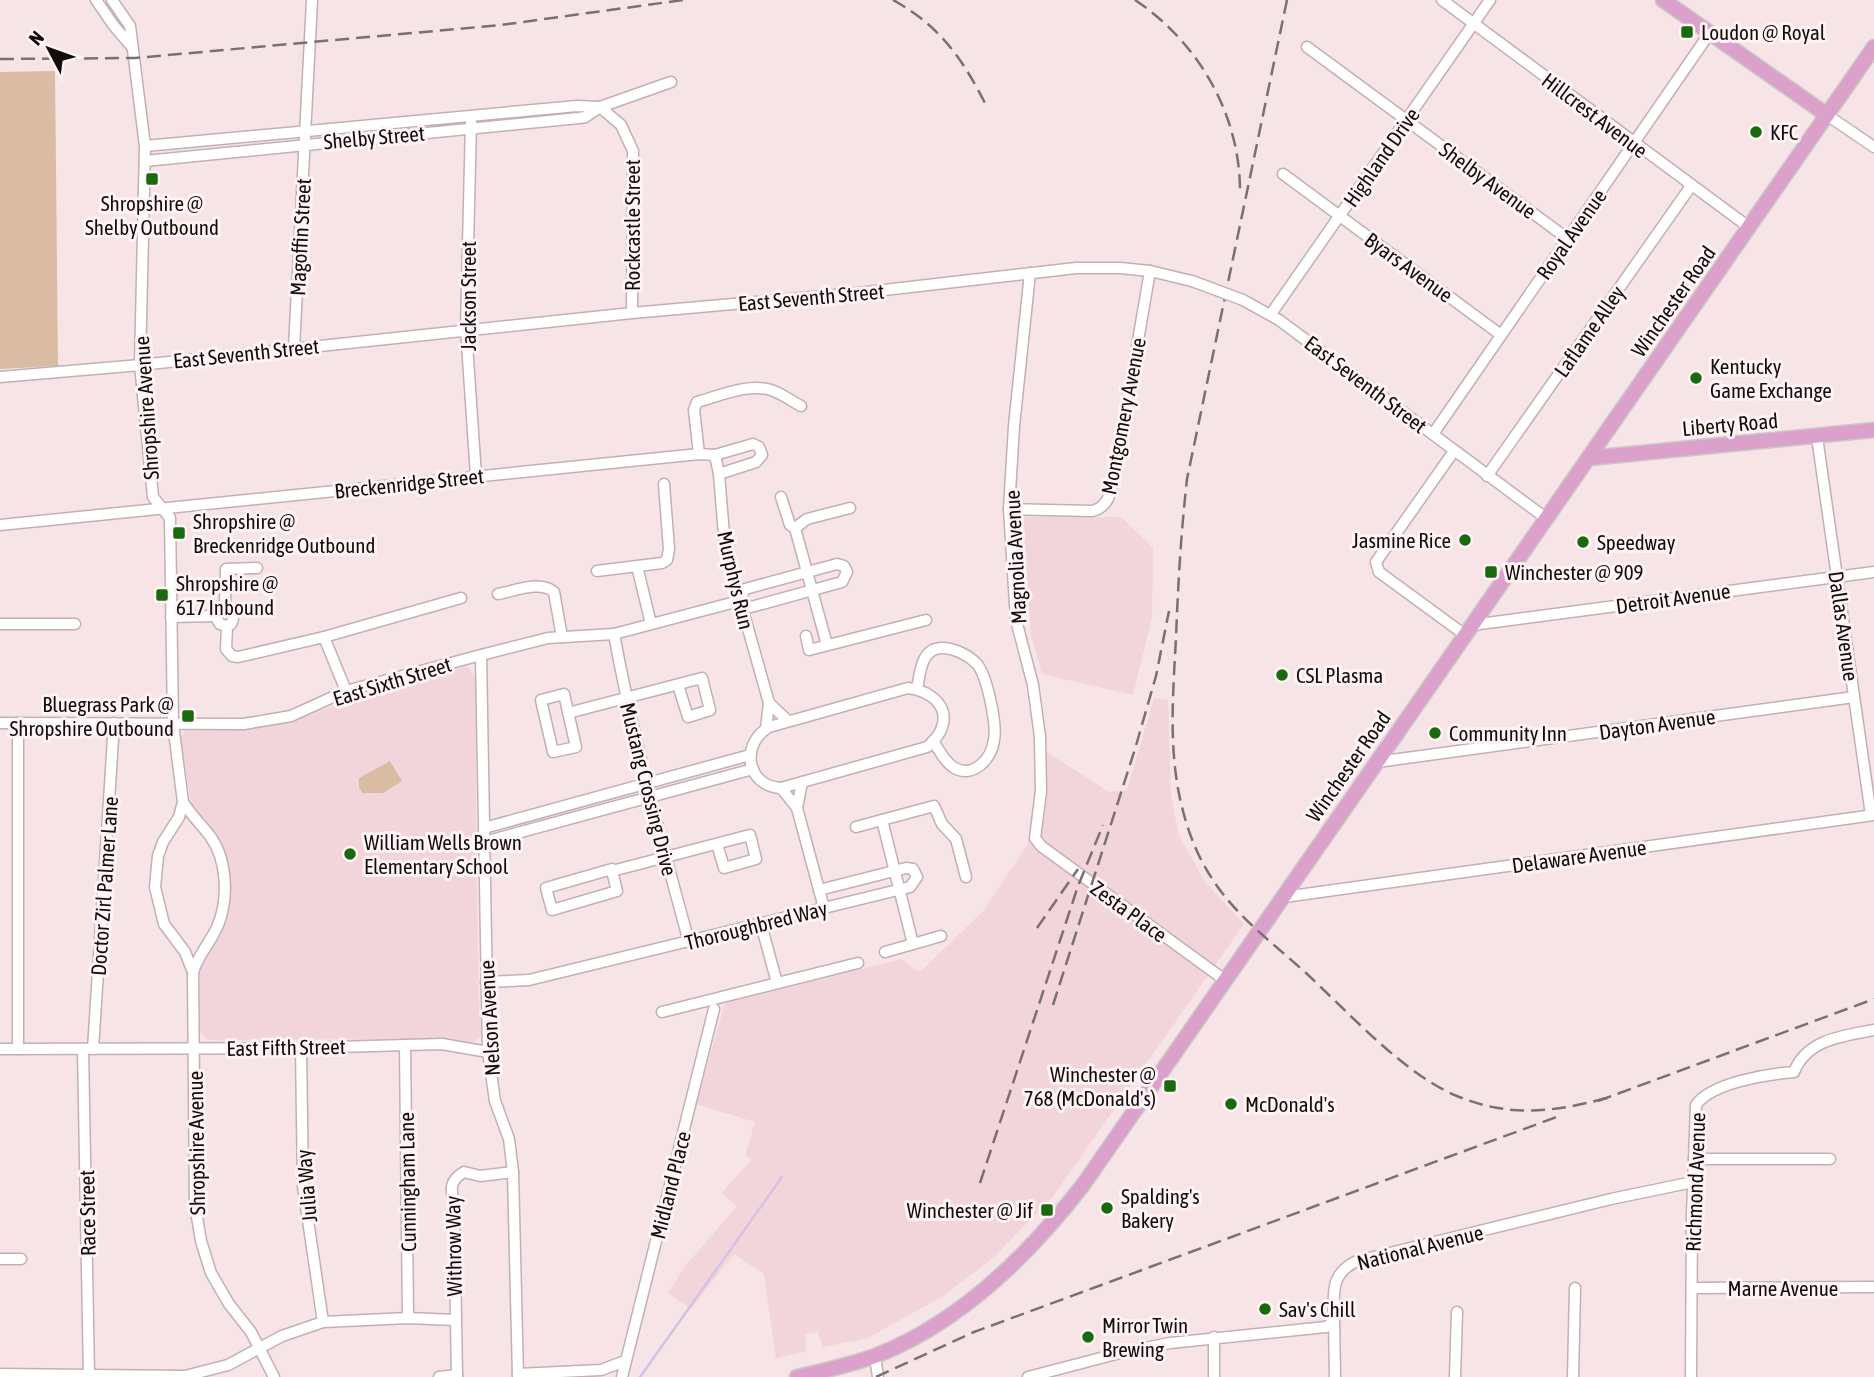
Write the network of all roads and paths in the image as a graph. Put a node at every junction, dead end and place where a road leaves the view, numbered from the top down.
1 (96, 0) edge
2 (112, 0) edge
3 (312, 0) edge
4 (1442, 0) edge
5 (1490, 0) edge
6 (1663, 0) edge
7 (1474, 23) junction
8 (1709, 34) junction
9 (1307, 47) dead end
10 (1874, 47) edge
11 (134, 49) junction
12 (671, 82) dead end
13 (600, 107) junction
14 (1827, 115) junction
15 (471, 116) junction
16 (1406, 121) junction
17 (471, 128) junction
18 (305, 138) junction
19 (1634, 144) junction
20 (145, 146) junction
21 (1874, 147) edge
22 (145, 161) junction
23 (1283, 174) dead end
24 (1691, 186) junction
25 (1339, 216) junction
26 (1750, 228) junction
27 (1568, 239) junction
28 (1150, 271) junction
29 (1030, 273) junction
30 (632, 313) junction
31 (1271, 314) junction
32 (466, 330) junction
33 (1502, 335) junction
34 (294, 348) junction
35 (139, 365) junction
36 (0, 377) edge
37 (801, 406) dead end
38 (1874, 430) edge
39 (1433, 433) junction
40 (1818, 436) junction
41 (1454, 451) junction
42 (699, 454) junction
43 (715, 454) junction
44 (1590, 458) junction
45 (719, 474) junction
46 (476, 476) junction
47 (1487, 476) junction
48 (664, 484) dead end
49 (781, 497) dead end
50 (162, 508) junction
51 (850, 508) dead end
52 (1009, 509) junction
53 (1547, 519) junction
54 (0, 525) edge
55 (795, 527) junction
56 (637, 566) junction
57 (257, 568) dead end
58 (597, 571) dead end
59 (808, 572) junction
60 (1874, 572) edge
61 (1837, 577) junction
62 (812, 591) junction
63 (498, 594) dead end
64 (461, 598) dead end
65 (739, 601) junction
66 (225, 605) junction
67 (215, 616) junction
68 (172, 617) junction
69 (926, 620) dead end
70 (0, 624) edge
71 (75, 624) dead end
72 (651, 624) junction
73 (227, 626) junction
74 (1469, 630) junction
75 (614, 634) junction
76 (806, 636) dead end
77 (324, 637) junction
78 (562, 637) junction
79 (827, 645) junction
80 (481, 655) junction
81 (678, 685) dead end
82 (917, 689) junction
83 (346, 691) junction
84 (1854, 696) junction
85 (626, 698) junction
86 (769, 703) junction
87 (568, 713) junction
88 (788, 721) junction
89 (0, 723) edge
90 (18, 723) junction
91 (114, 723) junction
92 (173, 724) junction
93 (771, 726) junction
94 (933, 741) junction
95 (750, 755) junction
96 (1377, 762) junction
97 (753, 769) junction
98 (647, 785) junction
99 (792, 785) junction
100 (649, 797) junction
101 (183, 802) junction
102 (797, 808) junction
103 (1872, 815) edge
104 (882, 820) junction
105 (198, 823) junction
106 (856, 827) dead end
107 (173, 828) junction
108 (484, 828) junction
109 (1035, 838) joint
110 (484, 842) junction
111 (717, 844) dead end
112 (666, 857) junction
113 (612, 871) junction
114 (894, 871) junction
115 (967, 877) dead end
116 (899, 889) junction
117 (819, 890) junction
118 (1284, 897) junction
119 (824, 908) junction
120 (761, 924) junction
121 (941, 936) dead end
122 (689, 942) junction
123 (178, 944) junction
124 (206, 944) junction
125 (913, 944) junction
126 (885, 952) dead end
127 (858, 963) dead end
128 (193, 972) junction
129 (1226, 981) junction
130 (486, 982) junction
131 (778, 983) junction
132 (714, 1009) dead end
133 (662, 1012) dead end
134 (1874, 1030) edge
135 (405, 1045) junction
136 (194, 1048) junction
137 (301, 1048) junction
138 (0, 1049) edge
139 (18, 1049) junction
140 (88, 1049) junction
141 (488, 1052) junction
142 (1695, 1159) junction
143 (1830, 1159) dead end
144 (513, 1172) junction
145 (1693, 1182) junction
146 (0, 1259) edge
147 (21, 1259) dead end
148 (1874, 1287) edge
149 (1574, 1288) dead end
150 (1692, 1289) junction
151 (1457, 1312) dead end
152 (408, 1318) junction
153 (455, 1320) junction
154 (1334, 1321) junction
155 (323, 1322) junction
156 (1214, 1338) junction
157 (260, 1348) junction
158 (875, 1356) junction
159 (625, 1361) junction
160 (0, 1374) edge
161 (518, 1375) edge
162 (89, 1376) edge
163 (457, 1376) edge
164 (274, 1377) edge
165 (439, 1377) edge
166 (622, 1377) edge
167 (797, 1377) edge
168 (878, 1377) edge
169 (1028, 1377) edge
170 (1214, 1377) edge
171 (1335, 1377) edge
172 (1455, 1377) edge
173 (1573, 1377) edge
174 (1691, 1377) edge

1 - 11 street
2 - 11 street, Shropshire Avenue
3 - 18 street, Magoffin Street
4 - 7 street, Hillcrest Avenue
5 - 7 street, Highland Drive
6 - 8 main road
7 - 16 street, Highland Drive
7 - 19 street, Hillcrest Avenue
8 - 14 main road
8 - 19 street, Royal Avenue
9 - 16 street, Shelby Avenue
10 - 14 main road, Winchester Road
11 - 20 street, Shropshire Avenue
12 - 13 street, Shelby Street
13 - 15 street, Shelby Street
13 - 17 street, Shelby Street
13 - 30 street, Rockcastle Street
14 - 21 street
14 - 26 main road, Winchester Road
15 - 17 street, Jackson Street
15 - 18 street, Shelby Street
16 - 25 street, Highland Drive
16 - 27 street, Shelby Avenue
17 - 18 street, Shelby Street
17 - 32 street, Jackson Street
18 - 20 street, Shelby Street
18 - 22 street, Shelby Street
18 - 34 street, Magoffin Street
19 - 24 street, Hillcrest Avenue
19 - 27 street, Royal Avenue
20 - 22 street, Shropshire Avenue
22 - 35 street, Shropshire Avenue
23 - 25 street, Byars Avenue
24 - 26 street, Hillcrest Avenue
24 - 47 street, Laflame Alley
25 - 31 street, Highland Drive
25 - 33 street, Byars Avenue
26 - 44 main road, Winchester Road
27 - 33 street, Royal Avenue
28 - 29 street, East Seventh Street
28 - 31 street, East Seventh Street, bridge
28 - 52 street, Montgomery Avenue
29 - 30 street, East Seventh Street
29 - 52 street, Magnolia Avenue
30 - 32 street, East Seventh Street
31 - 39 street, East Seventh Street
32 - 34 street, East Seventh Street
32 - 46 street, Jackson Street
33 - 39 street, Royal Avenue
34 - 35 street, East Seventh Street
35 - 36 street, East Seventh Street
35 - 50 street, Shropshire Avenue
37 - 42 street
38 - 40 main road, Liberty Road
39 - 41 street, East Seventh Street
40 - 44 main road, Liberty Road
40 - 61 street, Dallas Avenue
41 - 47 street, East Seventh Street
41 - 74 street
42 - 43 street, Breckenridge Street
42 - 46 street, Breckenridge Street
43 - 45 street, Murphys Run
43 - 45 street, Breckenridge Street
44 - 53 main road, Winchester Road
45 - 65 street, Murphys Run
46 - 50 street, Breckenridge Street
47 - 53 street, East Seventh Street
48 - 56 street
49 - 55 street
50 - 54 street, Breckenridge Street
50 - 68 street, Shropshire Avenue
51 - 55 street
52 - 109 street, Magnolia Avenue
53 - 74 main road, Winchester Road
55 - 59 street
56 - 58 street
56 - 72 street
57 - 66 street
59 - 62 street
59 - 62 street, East Sixth Street
59 - 65 street, East Sixth Street
60 - 61 street, Detroit Avenue
61 - 74 street, Detroit Avenue
61 - 84 street, Dallas Avenue
62 - 65 street, East Sixth Street
62 - 79 street
63 - 78 street
64 - 77 street
65 - 72 street, East Sixth Street
65 - 86 street, Murphys Run
66 - 67 street
66 - 73 street
67 - 68 street
67 - 73 street
68 - 92 street, Shropshire Avenue
69 - 79 street
70 - 71 street
72 - 75 street, East Sixth Street
73 - 77 street
74 - 96 main road, Winchester Road
75 - 78 street, East Sixth Street
75 - 85 street, Mustang Crossing Drive
76 - 79 street
77 - 83 street
78 - 80 street, East Sixth Street
80 - 83 street, East Sixth Street
80 - 108 street, Nelson Avenue
81 - 85 street
82 - 88 street
82 - 94 street
82 - 94 street
83 - 92 street, East Sixth Street
84 - 96 street, Dayton Avenue
84 - 103 street, Dallas Avenue
85 - 87 street
85 - 98 street, Mustang Crossing Drive
86 - 88 street
86 - 93 street, Murphys Run
87 - 87 street
88 - 93 street
89 - 90 street, East Sixth Street
90 - 91 street, East Sixth Street
90 - 139 street
91 - 92 street, East Sixth Street
91 - 140 street, Doctor Zirl Palmer Lane
92 - 101 street, Shropshire Avenue
93 - 95 street
94 - 99 street
95 - 97 street
95 - 98 street
96 - 118 main road, Winchester Road
97 - 99 street
97 - 100 street
98 - 100 street, Mustang Crossing Drive
98 - 108 street
99 - 102 street
99 - 102 street
100 - 110 street
100 - 112 street, Mustang Crossing Drive
101 - 105 street, Shropshire Avenue
101 - 107 street, Shropshire Avenue
102 - 117 street
103 - 118 street, Delaware Avenue
104 - 106 street
104 - 114 street
104 - 115 street
105 - 107 street
105 - 124 street, Shropshire Avenue
107 - 123 street, Shropshire Avenue
108 - 110 street, Nelson Avenue
109 - 129 street, Zesta Place
110 - 130 street, Nelson Avenue
111 - 112 street
112 - 113 street
112 - 122 street, Mustang Crossing Drive
113 - 113 street
114 - 116 street
114 - 116 street
114 - 117 street, Thoroughbred Way
116 - 119 street, Thoroughbred Way
116 - 125 street
117 - 119 street
118 - 129 main road, Winchester Road
119 - 120 street, Thoroughbred Way
120 - 122 street, Thoroughbred Way
120 - 131 street
121 - 125 street
122 - 130 street, Thoroughbred Way
123 - 124 street
123 - 128 street, Shropshire Avenue
124 - 128 street, Shropshire Avenue
125 - 126 street
127 - 131 street
128 - 136 street, Shropshire Avenue
129 - 158 main road, Winchester Road
130 - 141 street, Nelson Avenue
131 - 133 street
132 - 159 street, Midland Place
134 - 142 street, Richmond Avenue
135 - 137 street, East Fifth Street
135 - 141 street, East Fifth Street
135 - 152 street, Cunningham Lane
136 - 137 street, East Fifth Street
136 - 140 street, East Fifth Street
136 - 157 street, Shropshire Avenue
137 - 155 street, Julia Way
138 - 139 street, East Fifth Street
139 - 140 street, East Fifth Street
140 - 162 street, Race Street
141 - 144 street, Nelson Avenue
142 - 143 street
142 - 145 street, Richmond Avenue
144 - 153 street, Withrow Way
144 - 161 street, Nelson Avenue
145 - 150 street, Richmond Avenue
145 - 154 street, National Avenue
146 - 147 street
148 - 150 street, Marne Avenue
149 - 173 street
150 - 174 street, Richmond Avenue
151 - 172 street
152 - 153 street
152 - 155 street
153 - 163 street, Withrow Way
154 - 156 street
154 - 171 street, National Avenue
155 - 157 street
156 - 169 street
156 - 170 street
157 - 162 street
157 - 164 street, Shropshire Avenue
158 - 167 main road, Winchester Road
158 - 168 street
159 - 161 street
159 - 166 street, Midland Place
160 - 162 street
163 - 165 street

